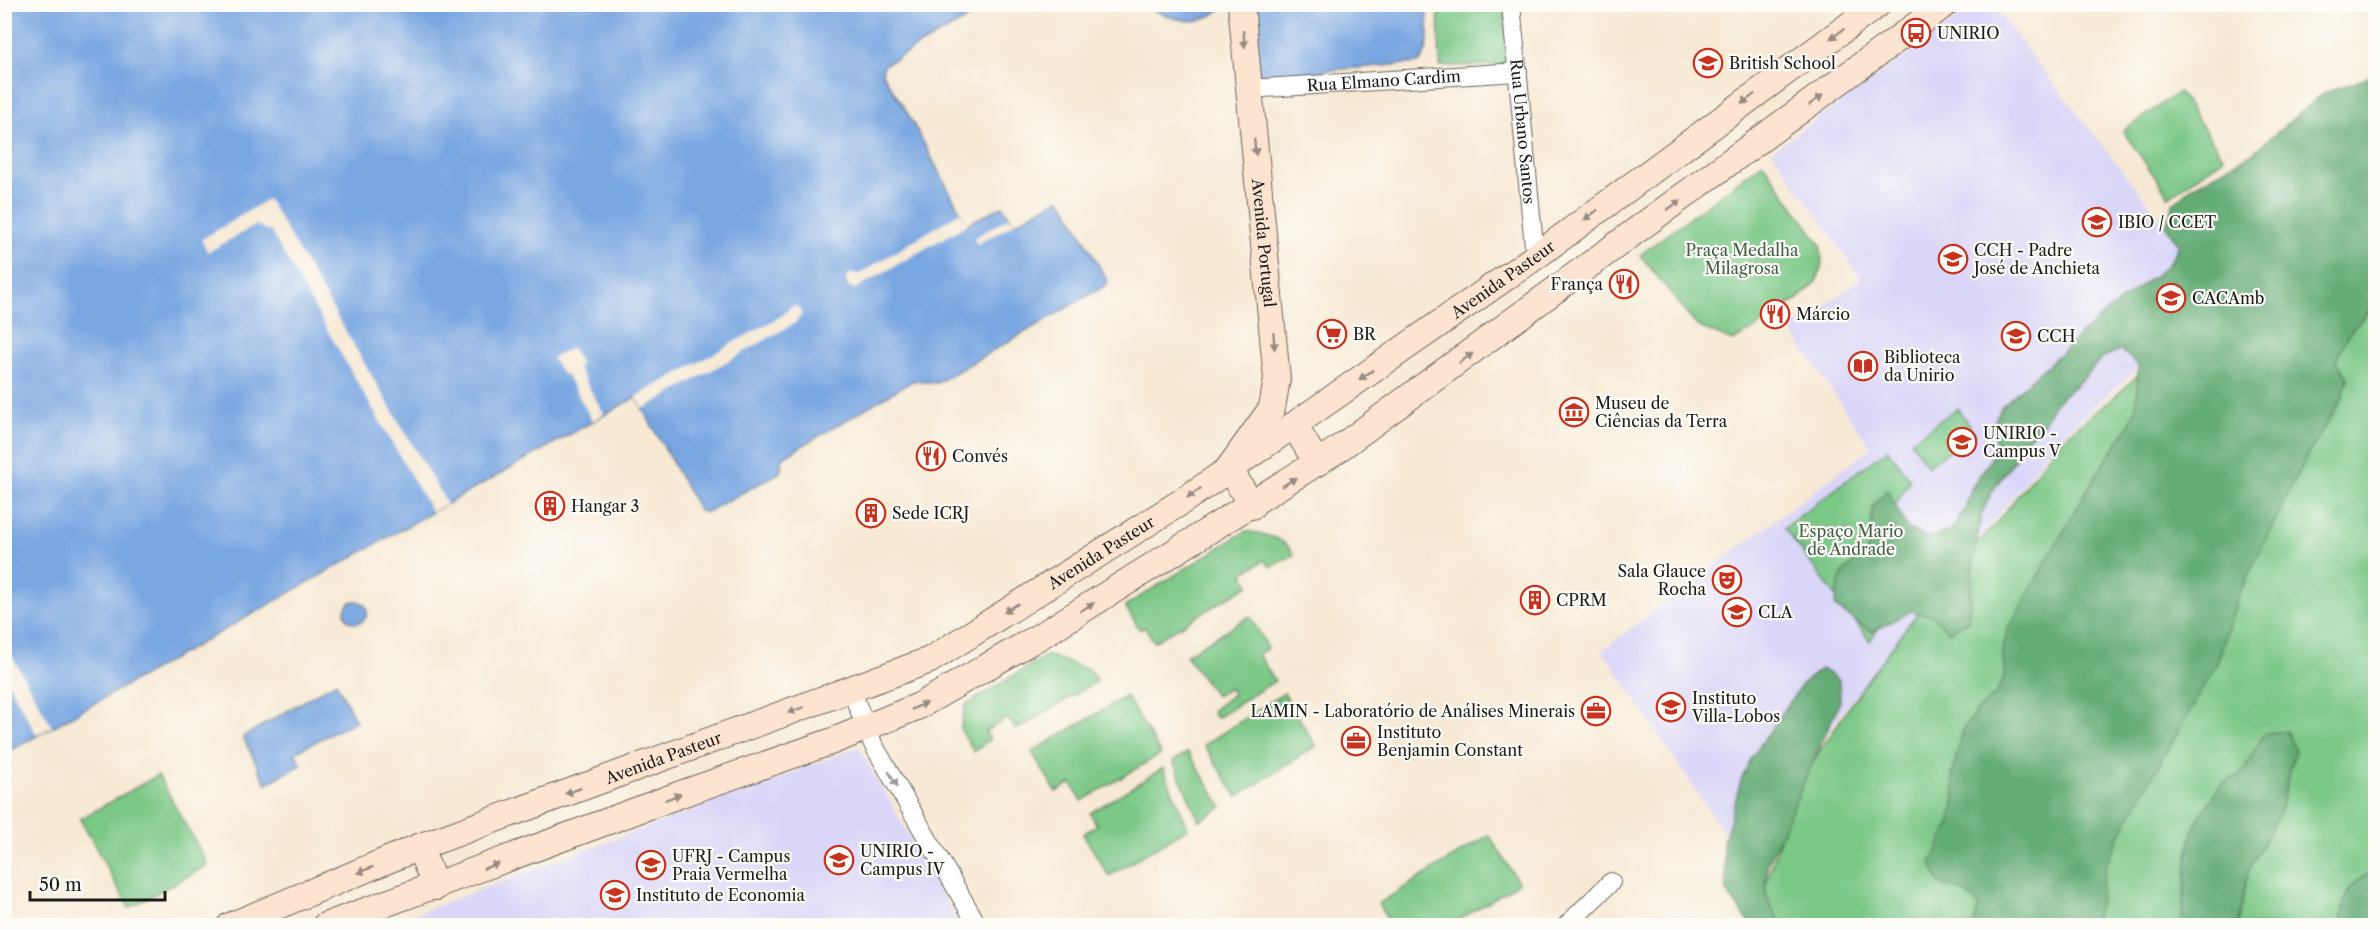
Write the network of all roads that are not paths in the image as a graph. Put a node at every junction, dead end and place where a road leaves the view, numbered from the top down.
1 (1241, 4) edge
2 (1511, 4) edge
3 (1878, 4) edge
4 (1944, 4) edge
5 (1518, 72) junction
6 (1248, 81) junction
7 (1535, 256) junction
8 (1294, 424) junction
9 (1317, 464) junction
10 (1228, 468) junction
11 (1252, 506) junction
12 (851, 690) junction
13 (865, 728) junction
14 (419, 848) junction
15 (1611, 882) dead end
16 (436, 887) junction
17 (230, 926) edge
18 (326, 926) edge
19 (978, 926) edge
20 (1566, 926) edge

1 -> 6 street, Avenida Portugal
2 - 5 street, Rua Urbano Santos
3 -> 7 street, Avenida Pasteur
9 -> 4 street
5 - 6 street, Rua Elmano Cardim
5 - 7 street, Rua Urbano Santos
6 -> 10 street, Avenida Portugal
7 -> 8 street, Avenida Pasteur
8 - 9 street
8 - 10 street, Avenida Pasteur
11 -> 9 street
10 - 11 street
10 -> 12 street, Avenida Pasteur
13 -> 11 street
12 - 13 street
12 -> 14 street, Avenida Pasteur
16 -> 13 street
13 -> 19 street
14 - 16 street
14 -> 17 street, Avenida Pasteur
15 - 20 street
16 - 18 street

